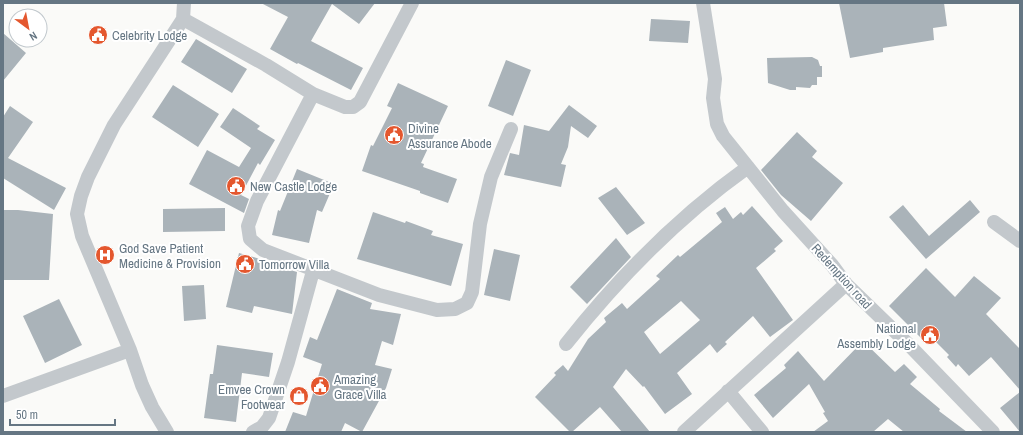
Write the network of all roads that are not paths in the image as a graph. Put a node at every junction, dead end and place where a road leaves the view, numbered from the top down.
1 (184, 3) edge
2 (412, 3) edge
3 (702, 3) edge
4 (183, 19) junction
5 (313, 94) junction
6 (511, 129) dead end
7 (748, 167) junction
8 (994, 222) dead end
9 (1020, 241) edge
10 (313, 271) junction
11 (846, 284) junction
12 (566, 344) dead end
13 (130, 350) junction
14 (728, 392) junction
15 (3, 396) edge
16 (167, 432) edge
17 (254, 432) edge
18 (684, 432) edge
19 (762, 432) edge
20 (993, 432) edge

1 - 4 street
2 - 5 street
3 - 7 street, Redemption road
4 - 5 street
4 - 13 street
5 - 10 street
6 - 10 street
7 - 11 street, Redemption road
7 - 12 street
8 - 9 street
10 - 17 street
11 - 14 street
11 - 20 street, Redemption road
13 - 15 street
13 - 16 street
14 - 18 street
14 - 19 street

